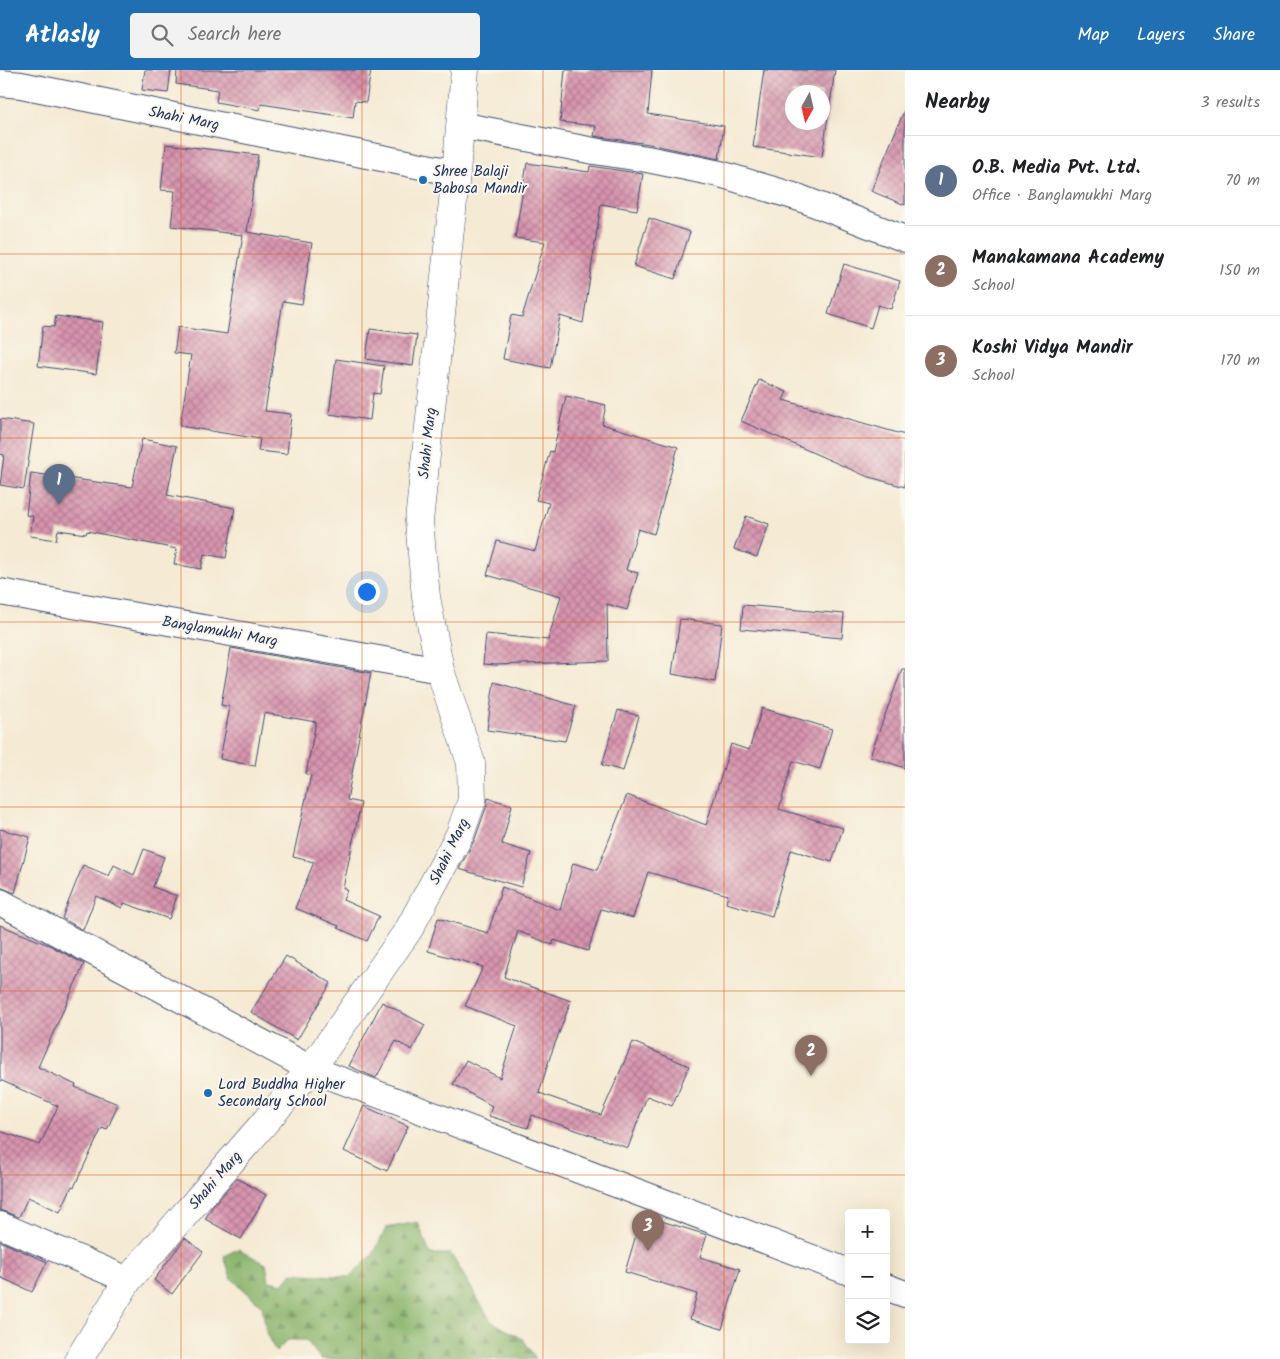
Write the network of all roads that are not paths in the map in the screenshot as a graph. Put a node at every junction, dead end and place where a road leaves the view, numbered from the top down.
1 (465, 70) edge
2 (15, 79) edge
3 (460, 125) junction
4 (456, 173) junction
5 (905, 239) edge
6 (0, 592) edge
7 (440, 670) junction
8 (0, 902) edge
9 (311, 1069) junction
10 (0, 1225) edge
11 (845, 1270) edge
12 (128, 1280) junction
13 (890, 1288) edge
14 (905, 1294) edge
15 (79, 1359) edge

1 - 3 street, Shahi Marg
2 - 4 street, Shahi Marg
3 - 4 street, Shahi Marg
3 - 5 street
4 - 7 street, Shahi Marg
6 - 7 street, Banglamukhi Marg
7 - 9 street, Shahi Marg
8 - 9 street
9 - 11 street
9 - 12 street, Shahi Marg
10 - 12 street
12 - 15 street, Shahi Marg
13 - 14 street

